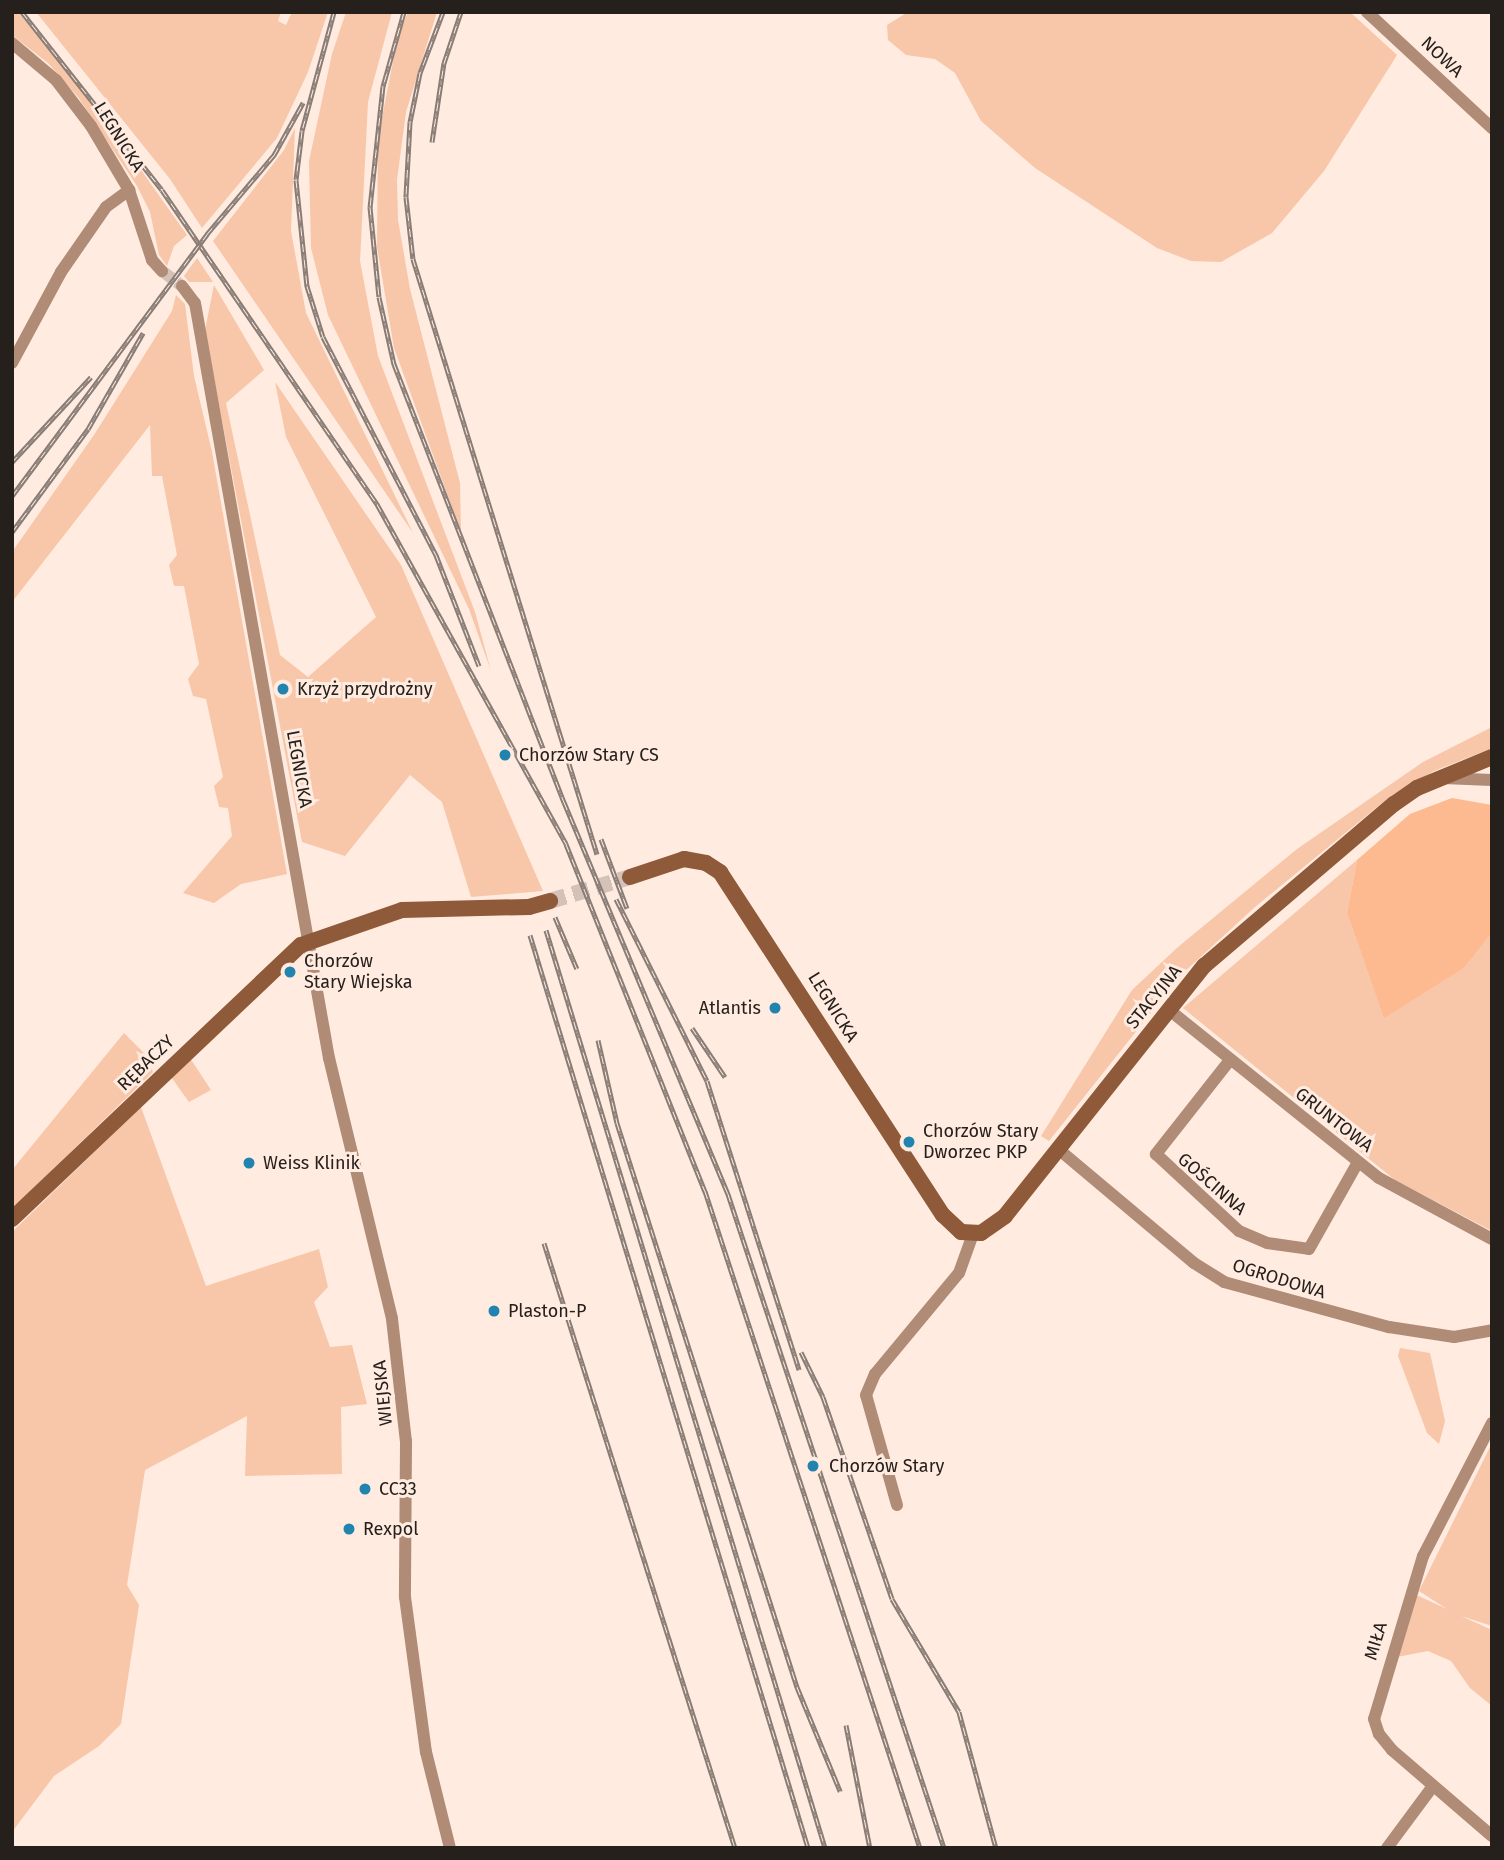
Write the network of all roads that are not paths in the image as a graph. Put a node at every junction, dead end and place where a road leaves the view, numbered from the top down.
1 (1367, 12) edge
2 (12, 43) edge
3 (1492, 128) edge
4 (129, 190) junction
5 (162, 271) tunnel mouth
6 (182, 286) tunnel mouth
7 (12, 363) edge
8 (1492, 757) edge
9 (1439, 778) junction
10 (1492, 780) edge
11 (630, 877) tunnel mouth
12 (550, 901) tunnel mouth
13 (310, 940) junction
14 (1168, 1009) junction
15 (1230, 1060) junction
16 (1058, 1148) junction
17 (1358, 1161) junction
18 (12, 1219) edge
19 (973, 1234) junction
20 (1492, 1239) edge
21 (1492, 1331) edge
22 (1492, 1423) edge
23 (897, 1505) dead end
24 (1433, 1786) junction
25 (1492, 1836) edge
26 (450, 1848) edge
27 (1387, 1848) edge

1 - 3 street, NOWA
2 - 4 street, LEGNICKA
4 - 5 street, LEGNICKA
4 - 7 street
6 - 13 street, LEGNICKA
8 - 9 street, STACYJNA
9 - 10 street
9 - 14 street, STACYJNA
11 - 19 street, LEGNICKA
12 - 13 street
13 - 18 street, RĘBACZY
13 - 26 street, WIEJSKA
14 - 15 street, GRUNTOWA
14 - 16 street, STACYJNA
15 - 17 street, GRUNTOWA
15 - 17 street, GOŚCINNA
16 - 19 street, STACYJNA
16 - 21 street, OGRODOWA
17 - 20 street, GRUNTOWA
19 - 23 street
22 - 24 street, MIŁA
24 - 25 street, MIŁA
24 - 27 street

